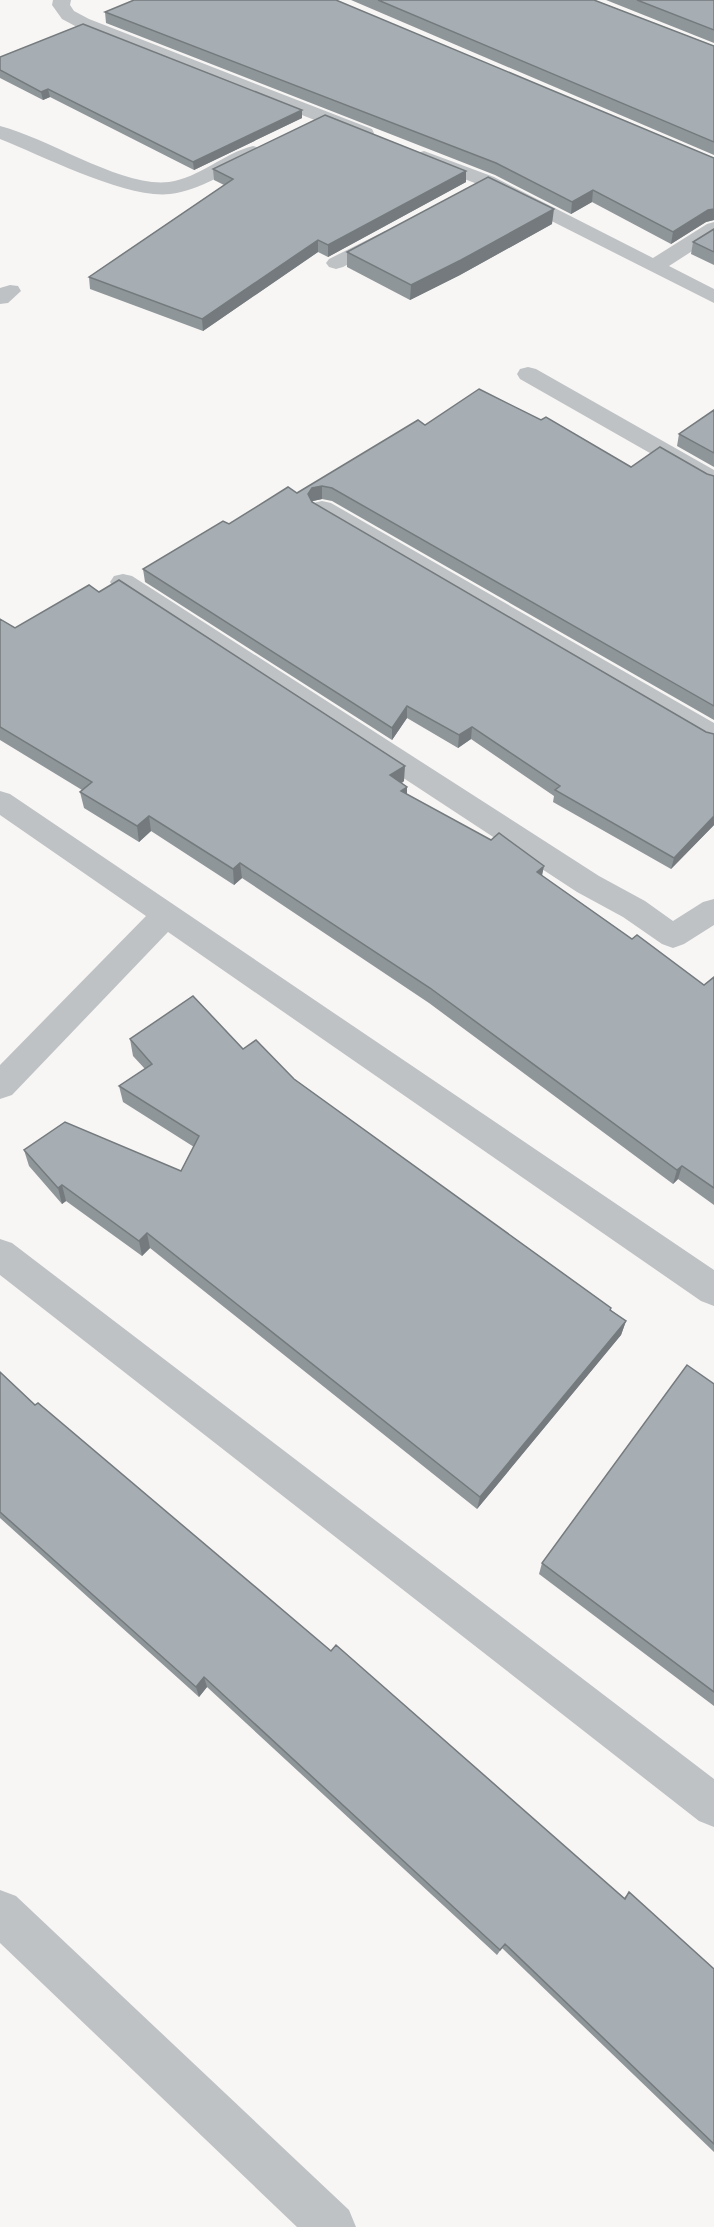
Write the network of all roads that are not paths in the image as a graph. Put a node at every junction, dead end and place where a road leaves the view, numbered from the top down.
1 (62, 0) edge
2 (325, 117) junction
3 (304, 127) edge
4 (0, 132) edge
5 (379, 139) edge
6 (273, 142) edge
7 (411, 152) edge
8 (487, 182) junction
9 (467, 192) edge
10 (407, 225) edge
11 (714, 228) edge
12 (336, 263) dead end
13 (654, 266) junction
14 (714, 297) edge
15 (528, 374) dead end
16 (714, 480) edge
17 (322, 508) edge
18 (123, 582) edge
19 (714, 735) edge
20 (0, 801) edge
21 (714, 910) edge
22 (167, 915) junction
23 (4, 1076) edge
24 (0, 1254) edge
25 (714, 1290) edge
26 (714, 1806) edge
27 (0, 1912) edge
28 (332, 2227) edge

1 - 2 street
2 - 3 street
2 - 5 street
4 - 6 street
7 - 8 street
8 - 9 street
8 - 13 street
10 - 12 street
11 - 13 street
13 - 14 street
15 - 16 street
17 - 19 street
18 - 21 street
20 - 22 street
22 - 23 street
22 - 25 street
24 - 26 street
27 - 28 street

